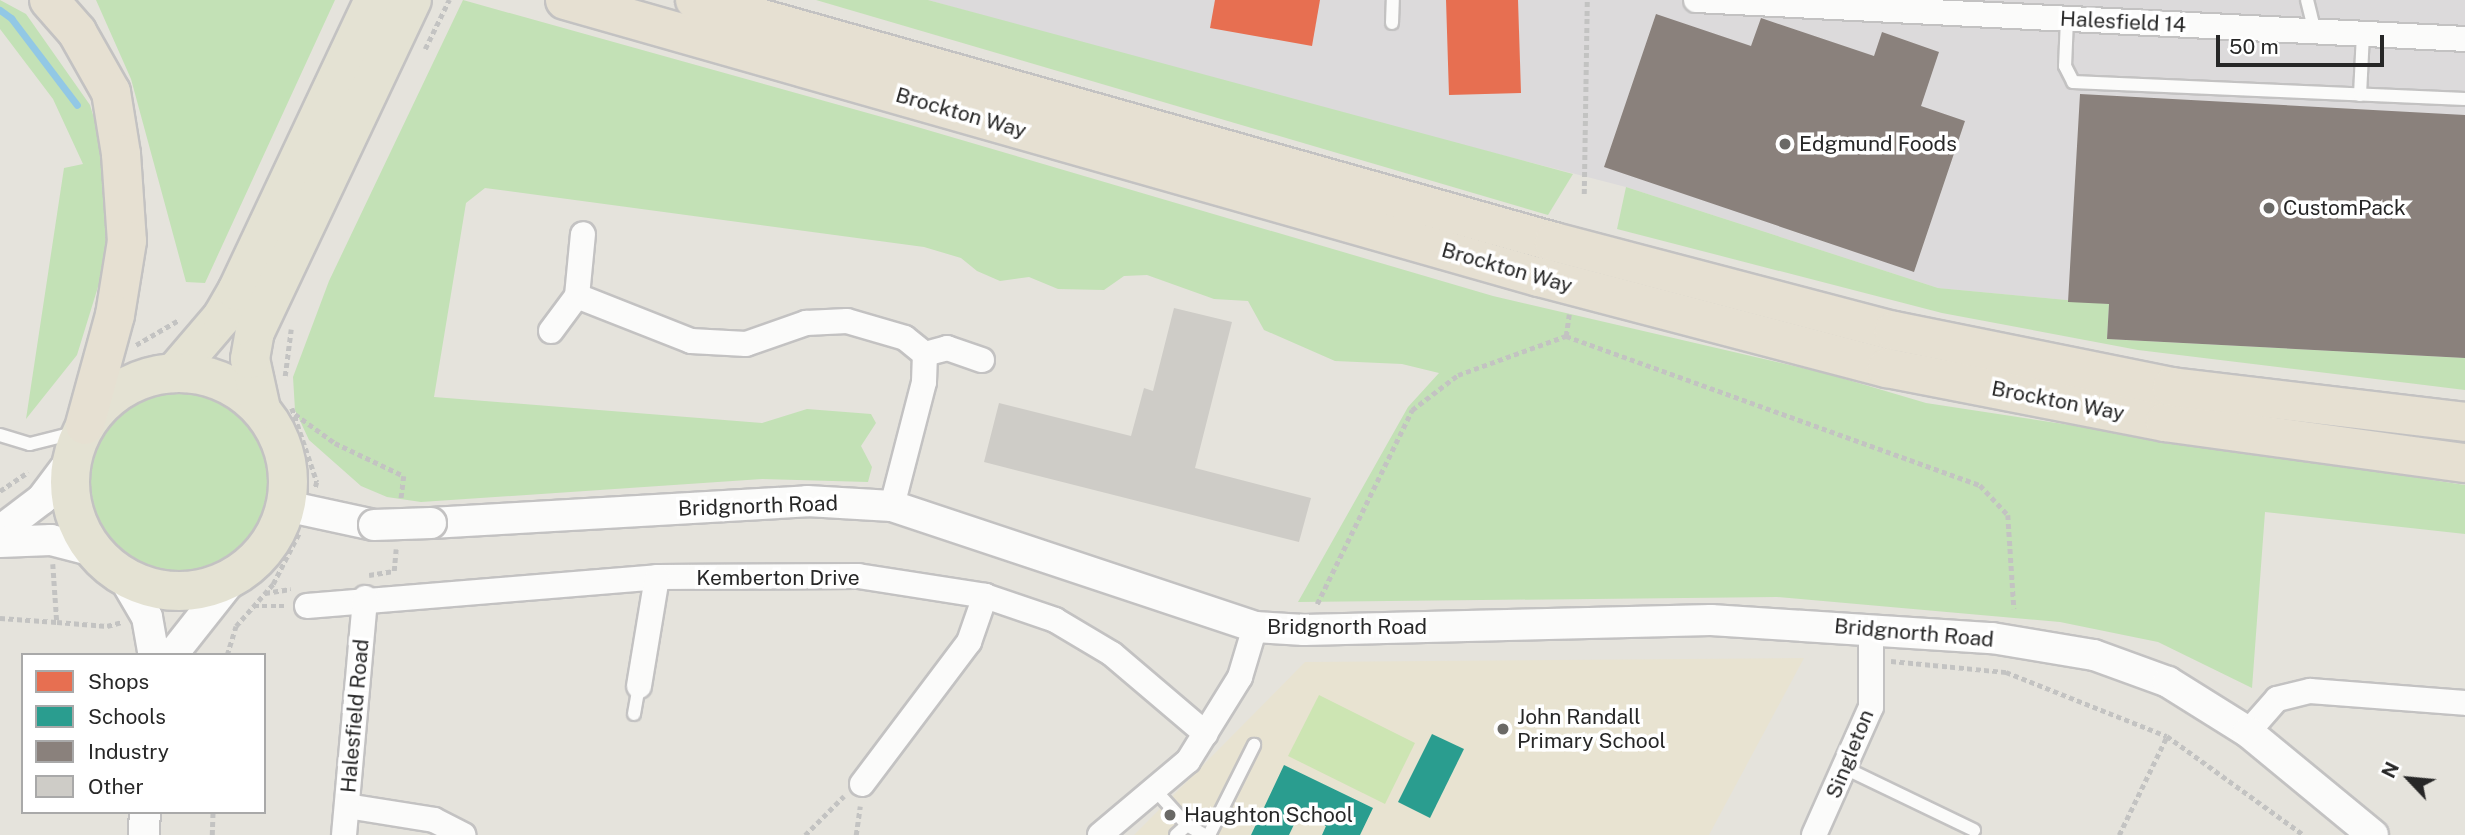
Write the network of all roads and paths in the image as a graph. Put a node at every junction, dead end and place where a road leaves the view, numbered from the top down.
1 (49, 0) edge
2 (374, 0) edge
3 (412, 0) edge
4 (449, 0) edge
5 (565, 0) edge
6 (695, 0) edge
7 (1393, 0) edge
8 (1587, 0) edge
9 (2307, 0) edge
10 (1696, 1) edge
11 (2067, 19) junction
12 (1392, 23) dead end
13 (2315, 32) junction
14 (2362, 34) junction
15 (2465, 39) edge
16 (419, 61) dead end
17 (2360, 95) junction
18 (2465, 99) edge
19 (1584, 194) dead end
20 (583, 234) dead end
21 (577, 296) junction
22 (1569, 314) dead end
23 (292, 325) dead end
24 (551, 331) dead end
25 (1566, 336) junction
26 (925, 355) junction
27 (982, 360) dead end
28 (175, 372) junction
29 (279, 399) junction
30 (2465, 422) edge
31 (0, 435) edge
32 (80, 438) junction
33 (2465, 463) edge
34 (35, 468) dead end
35 (0, 491) edge
36 (892, 506) junction
37 (298, 510) junction
38 (0, 531) edge
39 (0, 542) edge
40 (94, 551) junction
41 (657, 577) junction
42 (124, 578) junction
43 (243, 592) junction
44 (985, 596) junction
45 (365, 598) junction
46 (307, 606) joint
47 (2014, 609) dead end
48 (0, 618) edge
49 (57, 622) dead end
50 (1255, 627) junction
51 (1871, 628) junction
52 (1304, 630) junction
53 (154, 653) edge
54 (174, 653) edge
55 (228, 653) edge
56 (1871, 659) junction
57 (639, 686) joint
58 (2465, 703) edge
59 (634, 714) dead end
60 (2248, 732) junction
61 (1206, 734) junction
62 (2167, 736) junction
63 (1254, 746) dead end
64 (1847, 769) junction
65 (862, 784) junction
66 (1155, 790) junction
67 (347, 806) junction
68 (145, 814) edge
69 (213, 814) edge
70 (1187, 825) junction
71 (1974, 830) dead end
72 (144, 835) edge
73 (212, 835) edge
74 (344, 835) edge
75 (463, 835) edge
76 (805, 835) edge
77 (856, 835) edge
78 (1100, 835) edge
79 (1176, 835) edge
80 (1203, 835) edge
81 (1209, 835) edge
82 (1814, 835) edge
83 (2119, 835) edge
84 (2304, 835) edge
85 (2373, 835) edge

1 - 32 highway
2 - 28 main road
3 - 29 main road
4 - 16 path
5 - 33 highway, Brockton Way
6 - 30 highway, Brockton Way
7 - 12 lane
8 - 19 path
9 - 13 lane
10 - 11 street, Halesfield 14
11 - 13 street, Halesfield 14
11 - 17 lane
13 - 14 street, Halesfield 14
14 - 15 street, Halesfield 14
14 - 17 lane
17 - 18 lane
20 - 21 street
21 - 24 street
21 - 26 street
22 - 25 path
23 - 29 path
25 - 47 path
25 - 52 path
26 - 27 street
26 - 36 street
28 - 29 main road
28 - 32 main road
29 - 37 main road
29 - 37 path
31 - 32 lane
32 - 38 street
32 - 40 main road
34 - 35 path
36 - 37 street, Bridgnorth Road, bridge
36 - 50 street, Bridgnorth Road
37 - 43 main road
37 - 43 path
39 - 40 street
40 - 42 main road
41 - 44 street, Kemberton Drive
41 - 45 street, Kemberton Drive
41 - 57 street
42 - 43 main road
42 - 53 street
43 - 46 path
43 - 54 street
43 - 55 path
44 - 61 street, Kemberton Drive
44 - 65 street
45 - 46 street, Kemberton Drive
45 - 67 street, Halesfield Road
48 - 49 path
50 - 52 street, Bridgnorth Road
50 - 61 street
51 - 52 street, Bridgnorth Road
51 - 56 street, Singleton
51 - 60 street, Bridgnorth Road
56 - 62 path
56 - 64 street, Singleton
57 - 59 lane
58 - 60 street
60 - 85 street, Bridgnorth Road
61 - 66 street
62 - 83 path
62 - 84 path
63 - 81 lane
64 - 71 lane
64 - 82 street, Singleton
65 - 76 path
65 - 77 path
66 - 70 lane
66 - 78 street
67 - 74 street, Halesfield Road
67 - 75 street
68 - 72 street
69 - 73 path
70 - 79 lane
70 - 80 lane

